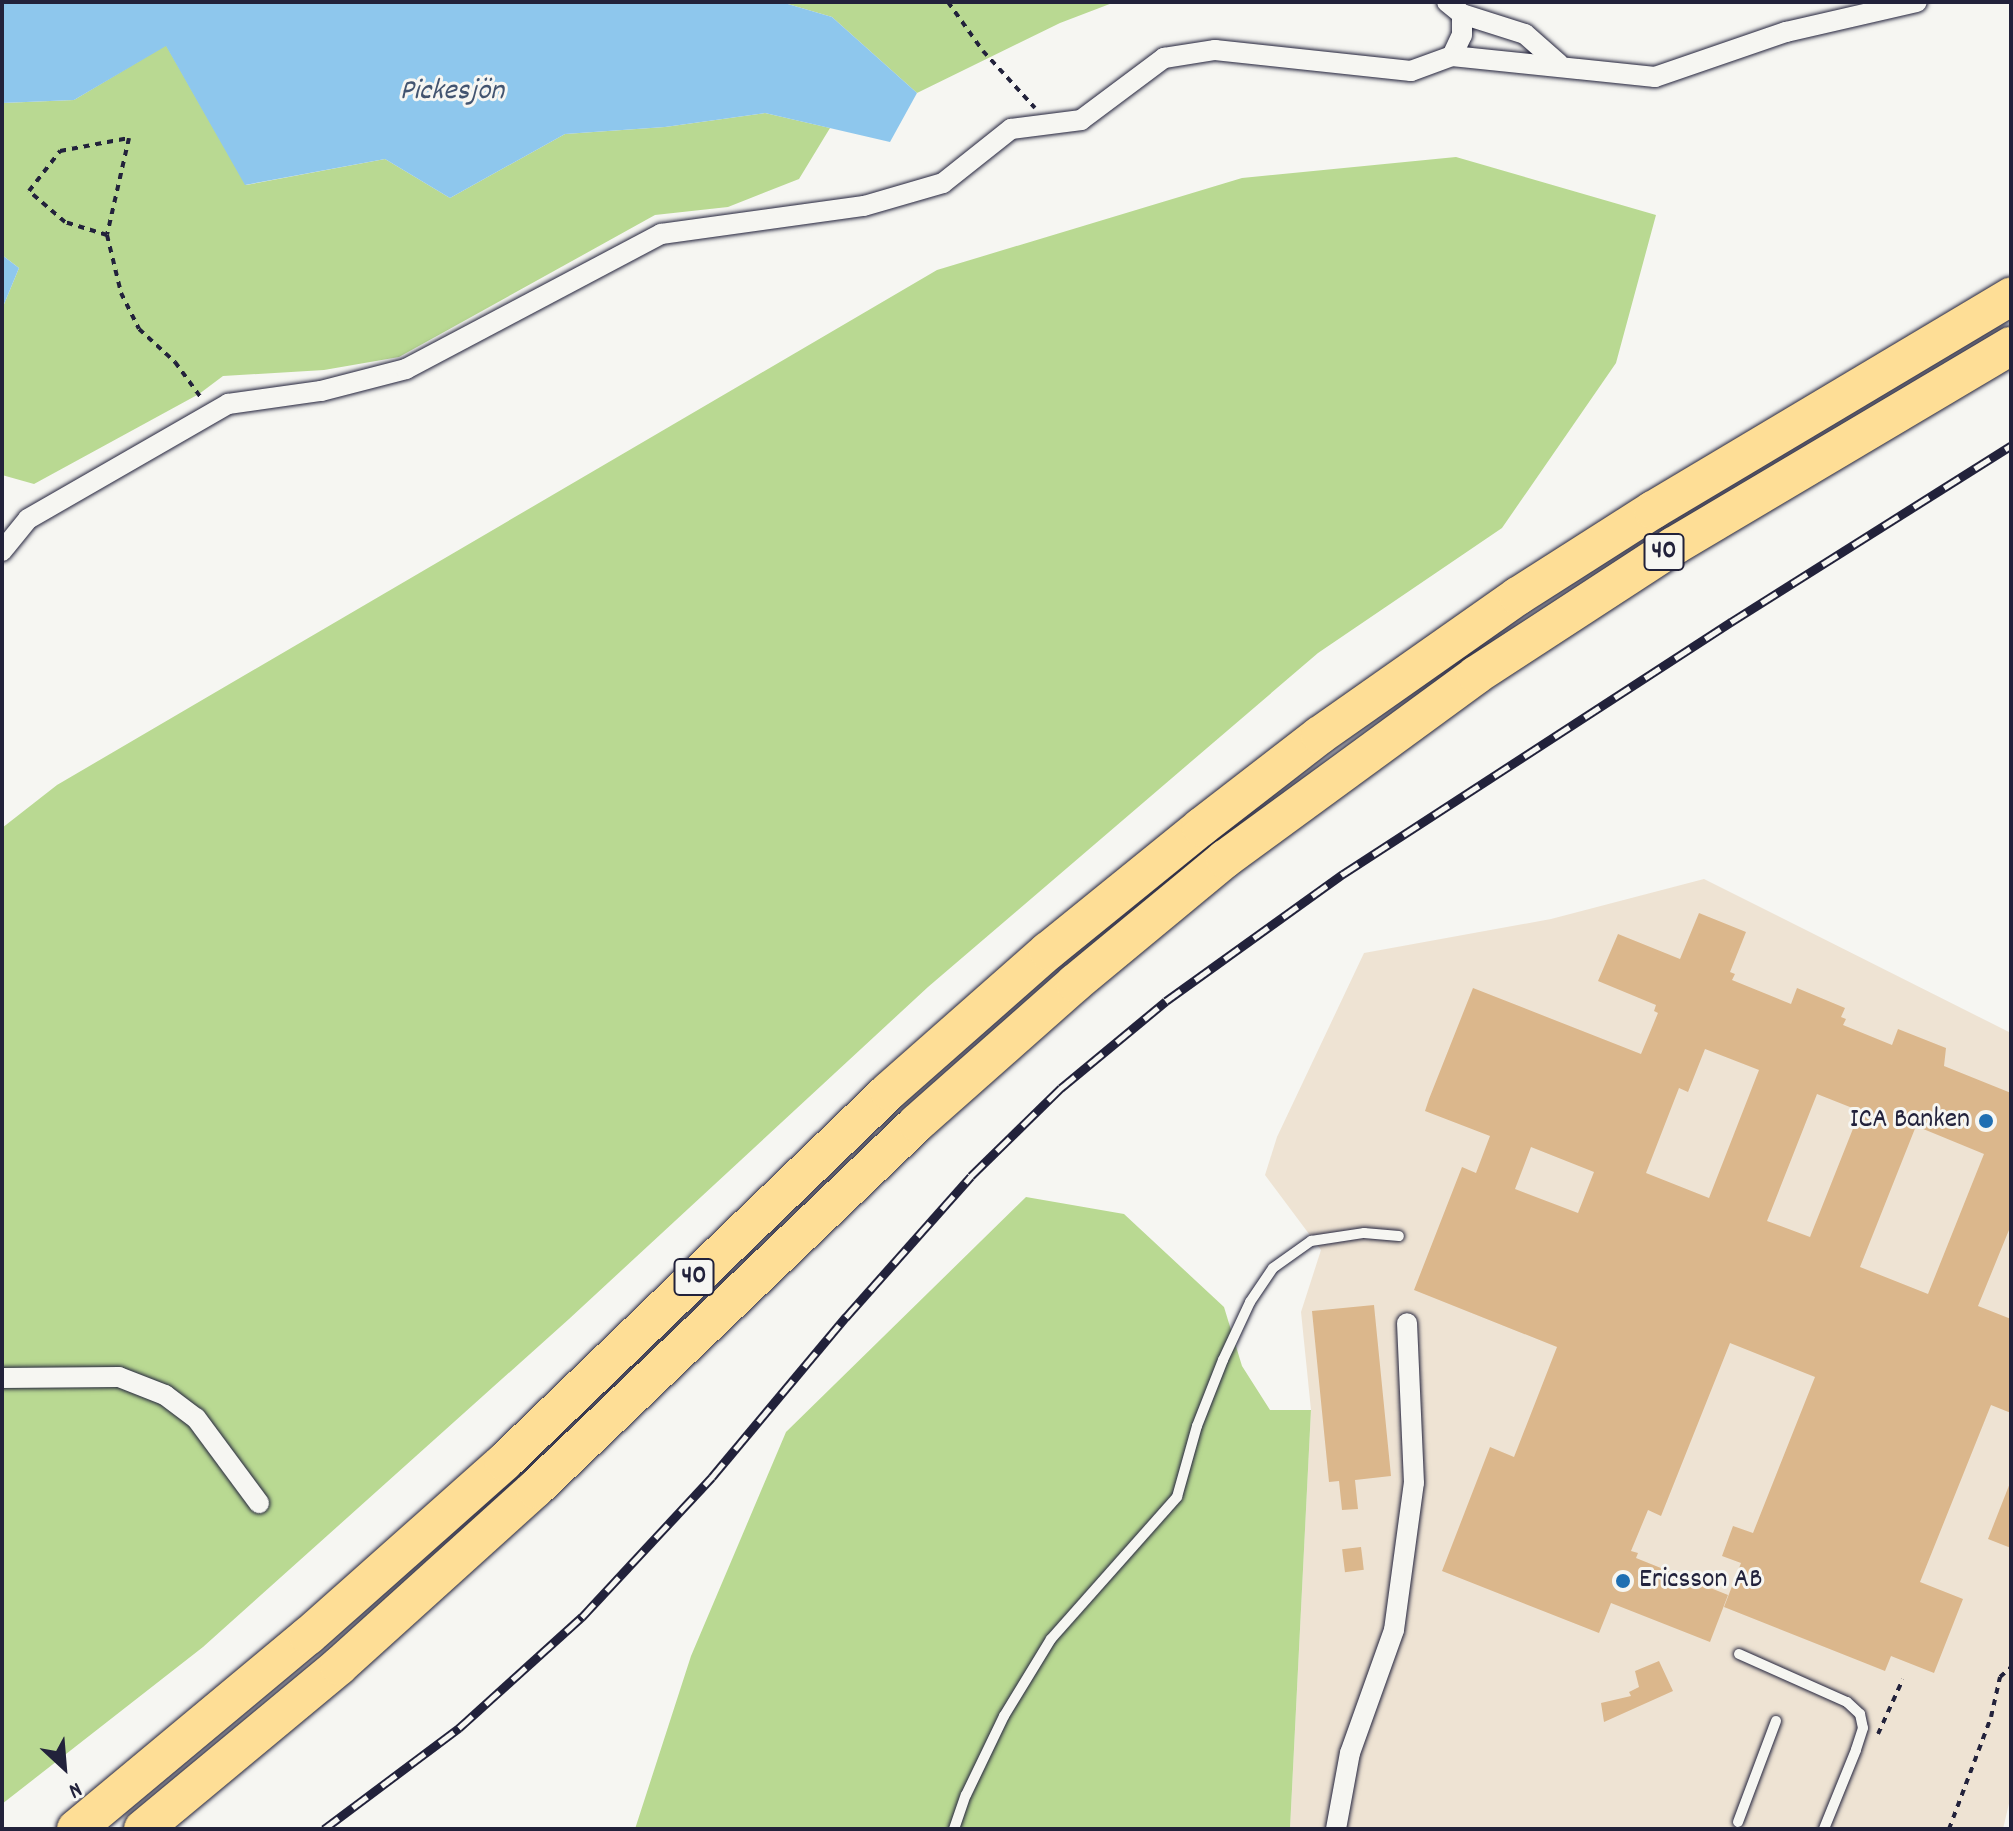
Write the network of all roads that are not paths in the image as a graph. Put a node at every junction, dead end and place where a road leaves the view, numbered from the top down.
1 (1917, 2) edge
2 (1454, 8) edge
3 (1452, 56) junction
4 (1559, 64) junction
5 (2011, 283) edge
6 (2011, 297) edge
7 (2005, 350) edge
8 (1895, 364) junction
9 (2, 551) edge
10 (1399, 1236) dead end
11 (1407, 1323) dead end
12 (2, 1378) edge
13 (259, 1503) dead end
14 (1739, 1654) dead end
15 (1776, 1721) dead end
16 (1738, 1822) dead end
17 (76, 1829) edge
18 (143, 1829) edge
19 (954, 1829) edge
20 (1336, 1829) edge
21 (1824, 1829) edge

1 - 4 street
2 - 3 street
2 - 4 street
3 - 4 street
3 - 9 street
5 - 8 highway
6 - 8 highway, 40
7 - 18 highway, 40
8 - 17 highway, 40
10 - 19 lane
11 - 20 street
12 - 13 street
14 - 21 lane
15 - 16 lane

